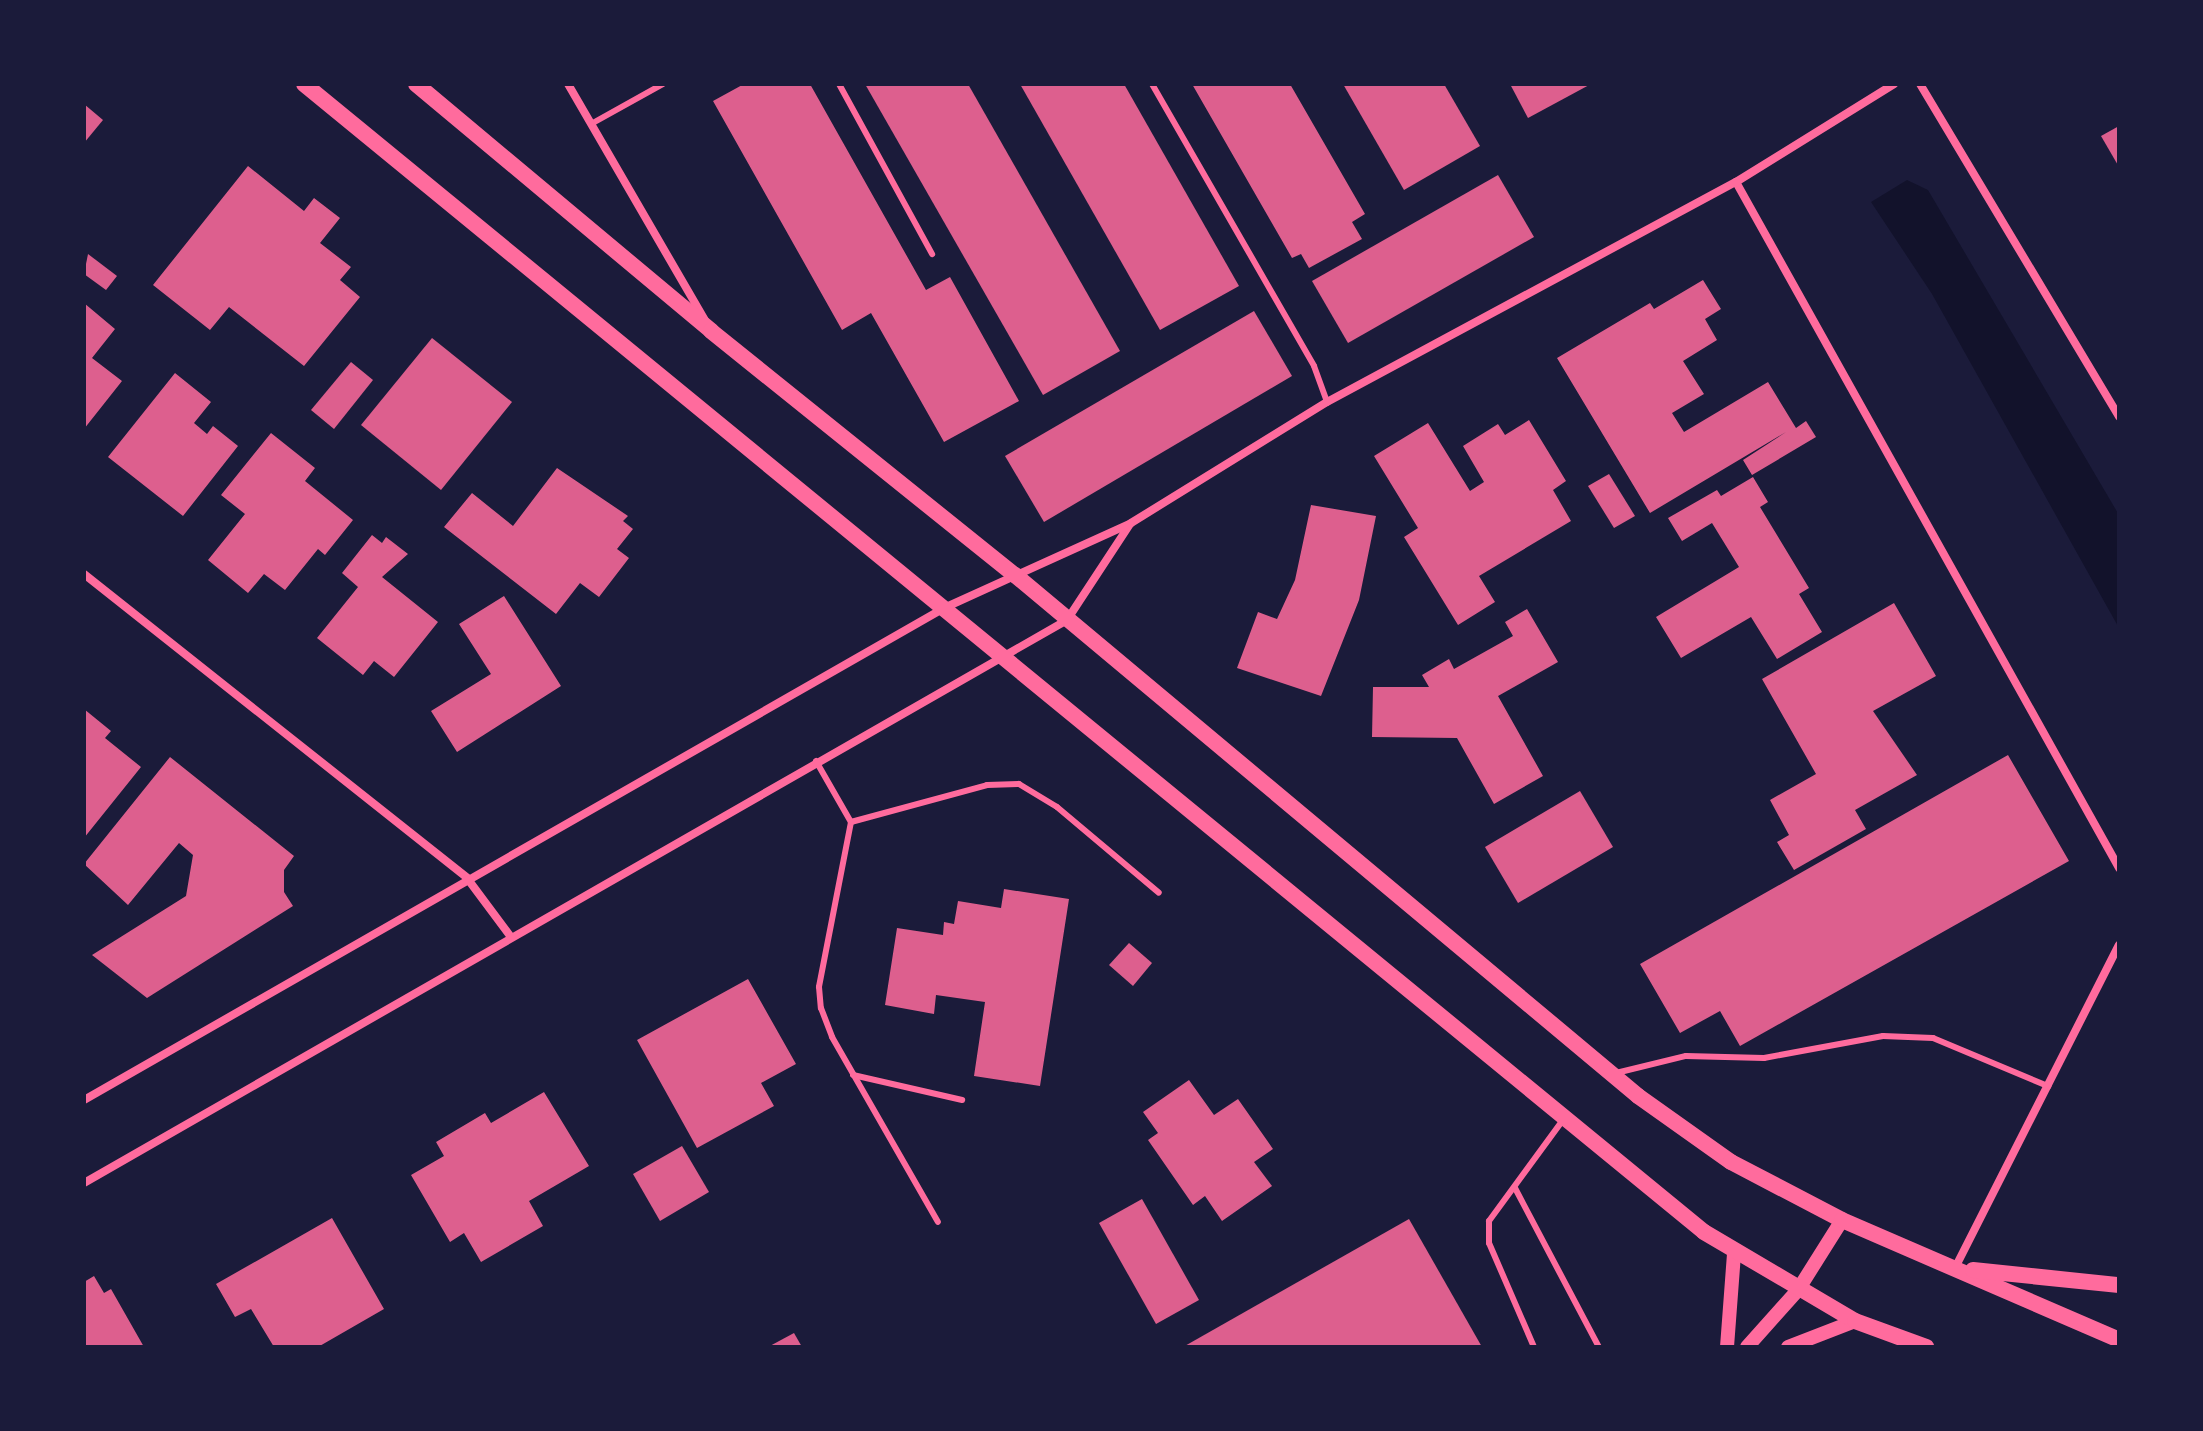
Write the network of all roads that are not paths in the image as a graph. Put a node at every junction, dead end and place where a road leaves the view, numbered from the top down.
1 (304, 84) edge
2 (416, 84) edge
3 (568, 84) edge
4 (663, 84) edge
5 (839, 84) edge
6 (1152, 84) edge
7 (1894, 84) edge
8 (1920, 84) edge
9 (591, 124) junction
10 (1736, 182) junction
11 (932, 254) dead end
12 (711, 331) junction
13 (1327, 402) junction
14 (2119, 417) edge
15 (1131, 523) junction
16 (84, 574) edge
17 (1015, 575) junction
18 (944, 608) junction
19 (1067, 620) junction
20 (1000, 655) junction
21 (816, 761) junction
22 (851, 822) junction
23 (2119, 868) edge
24 (467, 878) junction
25 (1159, 893) dead end
26 (511, 937) junction
27 (2119, 945) edge
28 (1616, 1073) junction
29 (853, 1075) junction
30 (2048, 1086) junction
31 (84, 1100) edge
32 (962, 1100) dead end
33 (1565, 1117) junction
34 (84, 1183) edge
35 (1515, 1188) junction
36 (1842, 1220) junction
37 (938, 1222) dead end
38 (1734, 1253) junction
39 (1955, 1268) junction
40 (2119, 1285) edge
41 (1798, 1290) junction
42 (1855, 1321) junction
43 (2119, 1340) edge
44 (1534, 1347) edge
45 (1599, 1347) edge
46 (1727, 1347) edge
47 (1747, 1347) edge
48 (1788, 1347) edge
49 (1926, 1347) edge

1 - 18 main road
2 - 12 main road
3 - 9 street
4 - 9 lane
5 - 11 lane
6 - 13 lane
7 - 10 street
8 - 14 street
9 - 12 street
10 - 13 street
10 - 23 street
12 - 17 main road
13 - 15 street
15 - 17 street
15 - 19 street
16 - 24 street
17 - 18 street
17 - 19 main road
18 - 20 main road
18 - 24 street
19 - 20 street
19 - 28 main road
20 - 21 street
20 - 33 main road
21 - 22 lane
21 - 26 street
22 - 25 lane
22 - 29 lane
24 - 26 street
24 - 31 street
26 - 34 street
27 - 30 street
28 - 30 lane
28 - 36 main road
29 - 32 lane
29 - 37 lane
30 - 39 street
33 - 35 lane
33 - 38 main road
35 - 44 lane
35 - 45 lane
36 - 39 main road
36 - 41 street
38 - 41 main road
38 - 46 street
39 - 40 main road
39 - 43 main road
41 - 42 main road
41 - 47 street
42 - 48 street
42 - 49 main road

